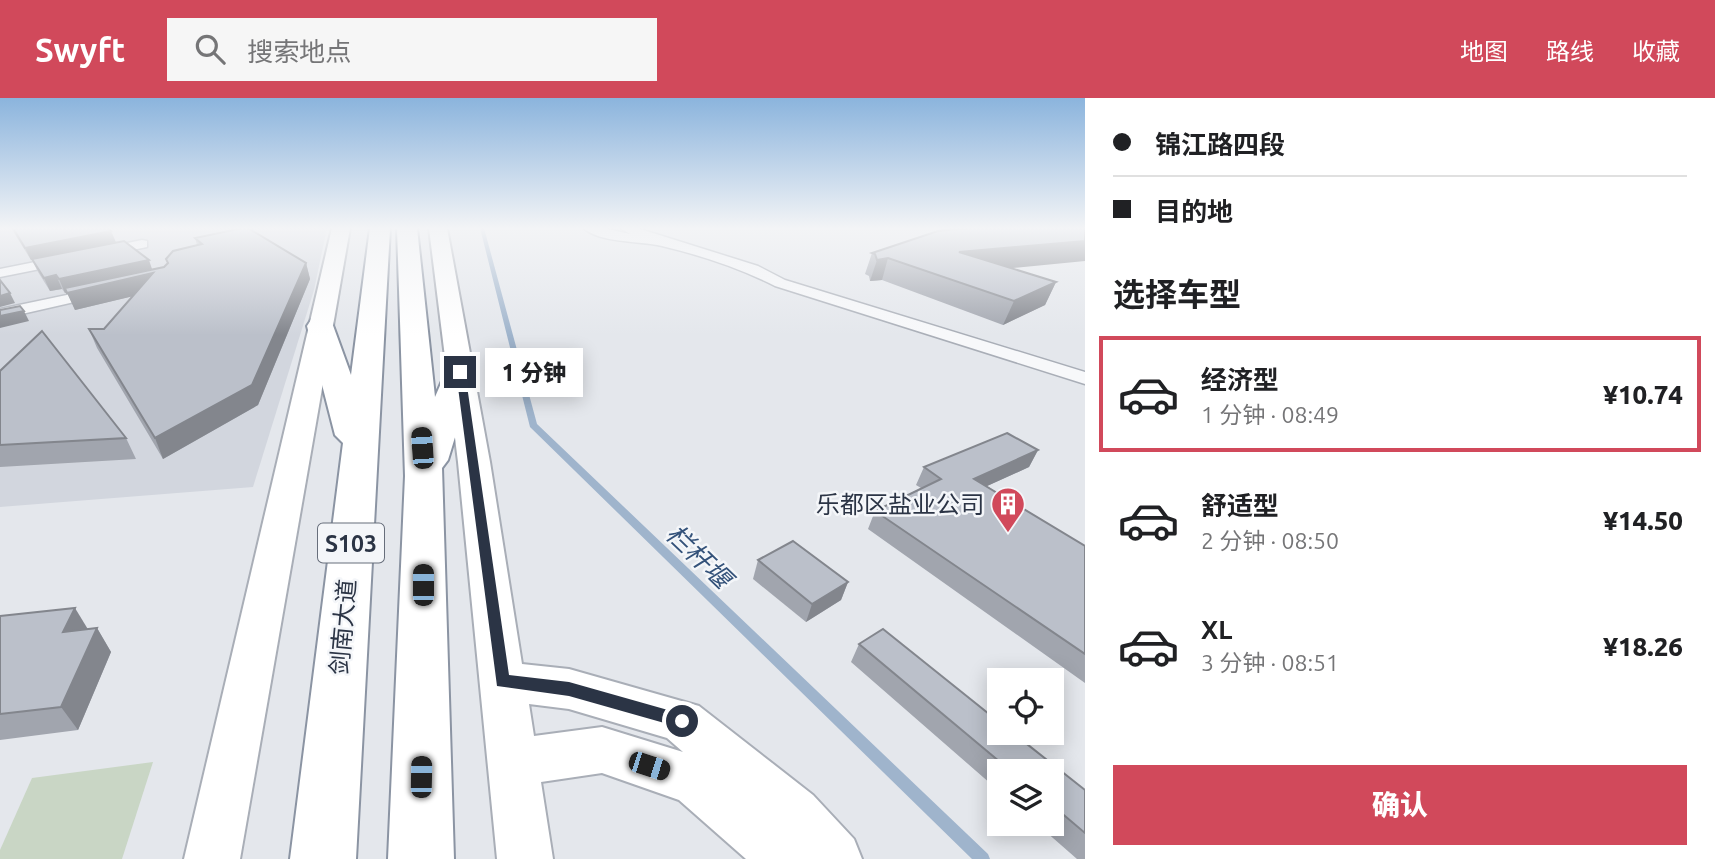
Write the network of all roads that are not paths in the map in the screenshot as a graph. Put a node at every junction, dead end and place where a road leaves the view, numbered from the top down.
1 (47, 264) edge
2 (334, 264) edge
3 (377, 264) edge
4 (409, 264) edge
5 (443, 264) edge
6 (735, 264) edge
7 (0, 273) edge
8 (109, 290) edge
9 (0, 314) edge
10 (321, 326) junction
11 (460, 372) junction
12 (1085, 378) edge
13 (359, 453) junction
14 (424, 475) junction
15 (502, 681) junction
16 (513, 762) junction
17 (321, 841) edge
18 (212, 859) edge
19 (421, 859) edge
20 (525, 859) edge
21 (789, 859) edge
22 (834, 859) edge

1 - 7 street
2 - 10 main road
3 - 13 highway, 剑南大道 / S103
4 - 14 highway
5 - 11 main road
6 - 12 street
8 - 9 street
10 - 13 highway
10 - 18 main road
11 - 14 highway
11 - 15 main road
13 - 17 highway, 剑南大道 / S103
14 - 19 highway
15 - 16 main road
15 - 22 main road
16 - 20 main road
16 - 21 main road

